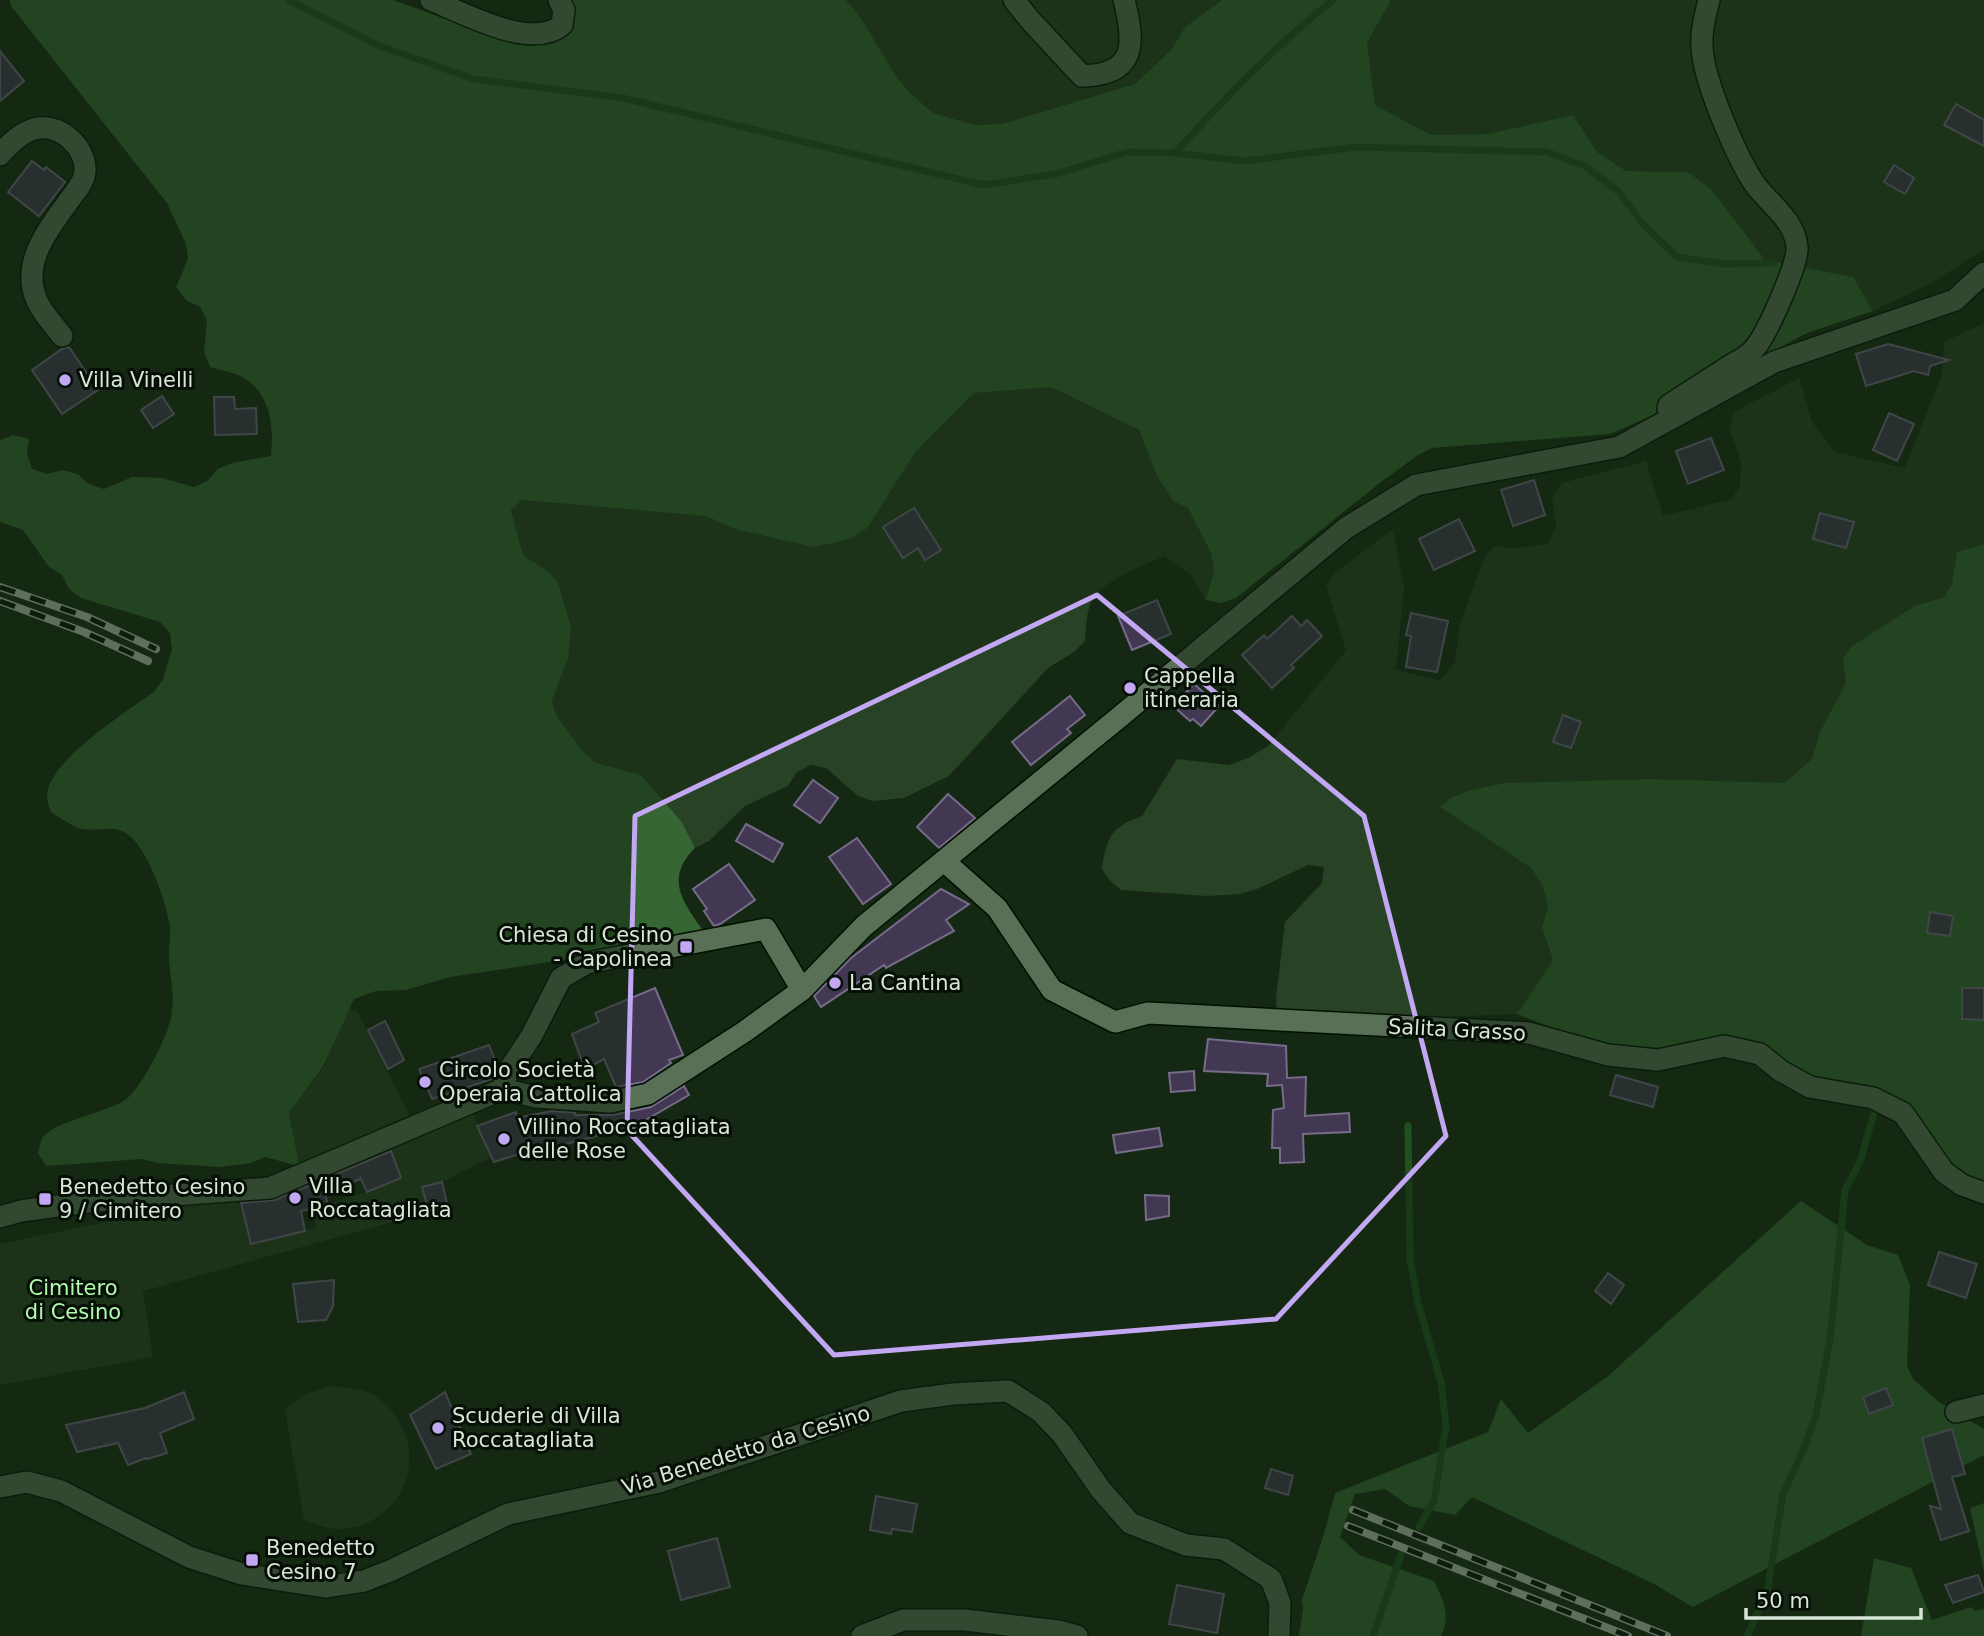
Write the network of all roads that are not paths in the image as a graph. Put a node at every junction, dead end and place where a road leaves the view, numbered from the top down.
1 (431, 0) edge
2 (559, 0) edge
3 (1014, 0) edge
4 (1124, 0) edge
5 (1709, 0) edge
6 (0, 155) edge
7 (1984, 273) edge
8 (62, 336) dead end
9 (1668, 420) junction
10 (944, 861) junction
11 (802, 990) junction
12 (503, 1089) junction
13 (1984, 1193) edge
14 (0, 1217) edge
15 (1984, 1405) edge
16 (1956, 1412) dead end
17 (0, 1487) edge
18 (862, 1636) edge
19 (1077, 1636) edge
20 (1279, 1636) edge

1 - 2 street
3 - 4 street
5 - 9 street
6 - 8 street
7 - 9 street
9 - 10 street
10 - 11 street
10 - 13 street, Salita Grasso
11 - 12 street
11 - 12 street
12 - 14 street
15 - 16 street
17 - 20 street, Via Benedetto da Cesino
18 - 19 street

